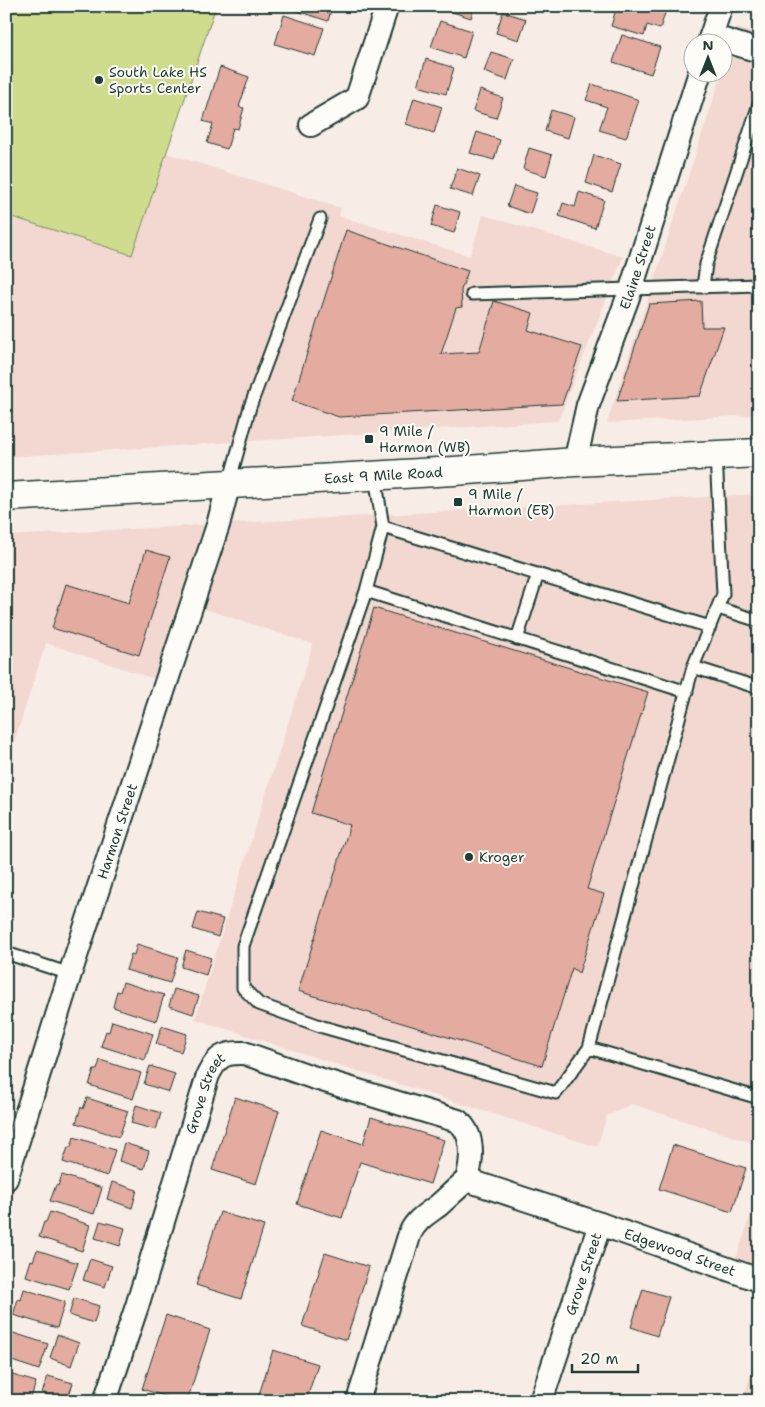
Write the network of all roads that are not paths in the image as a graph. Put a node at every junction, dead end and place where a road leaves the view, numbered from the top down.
1 (387, 6) edge
2 (721, 6) edge
3 (712, 32) edge
4 (732, 44) edge
5 (759, 51) edge
6 (697, 82) edge
7 (759, 104) edge
8 (312, 125) dead end
9 (320, 219) dead end
10 (759, 285) edge
11 (703, 287) junction
12 (630, 289) junction
13 (472, 294) dead end
14 (759, 453) edge
15 (716, 455) junction
16 (575, 462) junction
17 (376, 476) junction
18 (229, 483) junction
19 (6, 497) edge
20 (383, 527) junction
21 (538, 574) junction
22 (366, 591) junction
23 (718, 608) junction
24 (759, 621) edge
25 (710, 627) junction
26 (517, 639) junction
27 (693, 667) junction
28 (759, 688) edge
29 (687, 692) junction
30 (6, 953) edge
31 (70, 974) junction
32 (589, 1048) junction
33 (759, 1098) edge
34 (6, 1179) edge
35 (467, 1180) junction
36 (600, 1224) junction
37 (759, 1280) edge
38 (105, 1401) edge
39 (358, 1401) edge
40 (541, 1401) edge

1 - 8 street
2 - 3 street
4 - 5 street
6 - 12 street, Elaine Street
7 - 11 lane
9 - 18 lane
10 - 11 lane
11 - 12 lane
12 - 13 lane
12 - 16 street, Elaine Street
14 - 15 main road, East 9 Mile Road
15 - 16 main road, East 9 Mile Road
15 - 23 lane
16 - 17 main road, East 9 Mile Road
17 - 18 main road, East 9 Mile Road
17 - 20 lane
18 - 19 main road, East 9 Mile Road
18 - 31 street, Harmon Street
20 - 21 lane
20 - 22 lane
21 - 25 lane
21 - 26 lane
22 - 26 lane
22 - 32 lane
23 - 24 lane
23 - 25 lane
25 - 27 lane
26 - 29 lane
27 - 28 lane
27 - 29 lane
29 - 32 lane
30 - 31 lane
31 - 34 street, Harmon Street
32 - 33 lane
35 - 36 street, Grove Street
35 - 38 street, Grove Street
35 - 39 street
36 - 37 street, Edgewood Street
36 - 40 street, Grove Street

